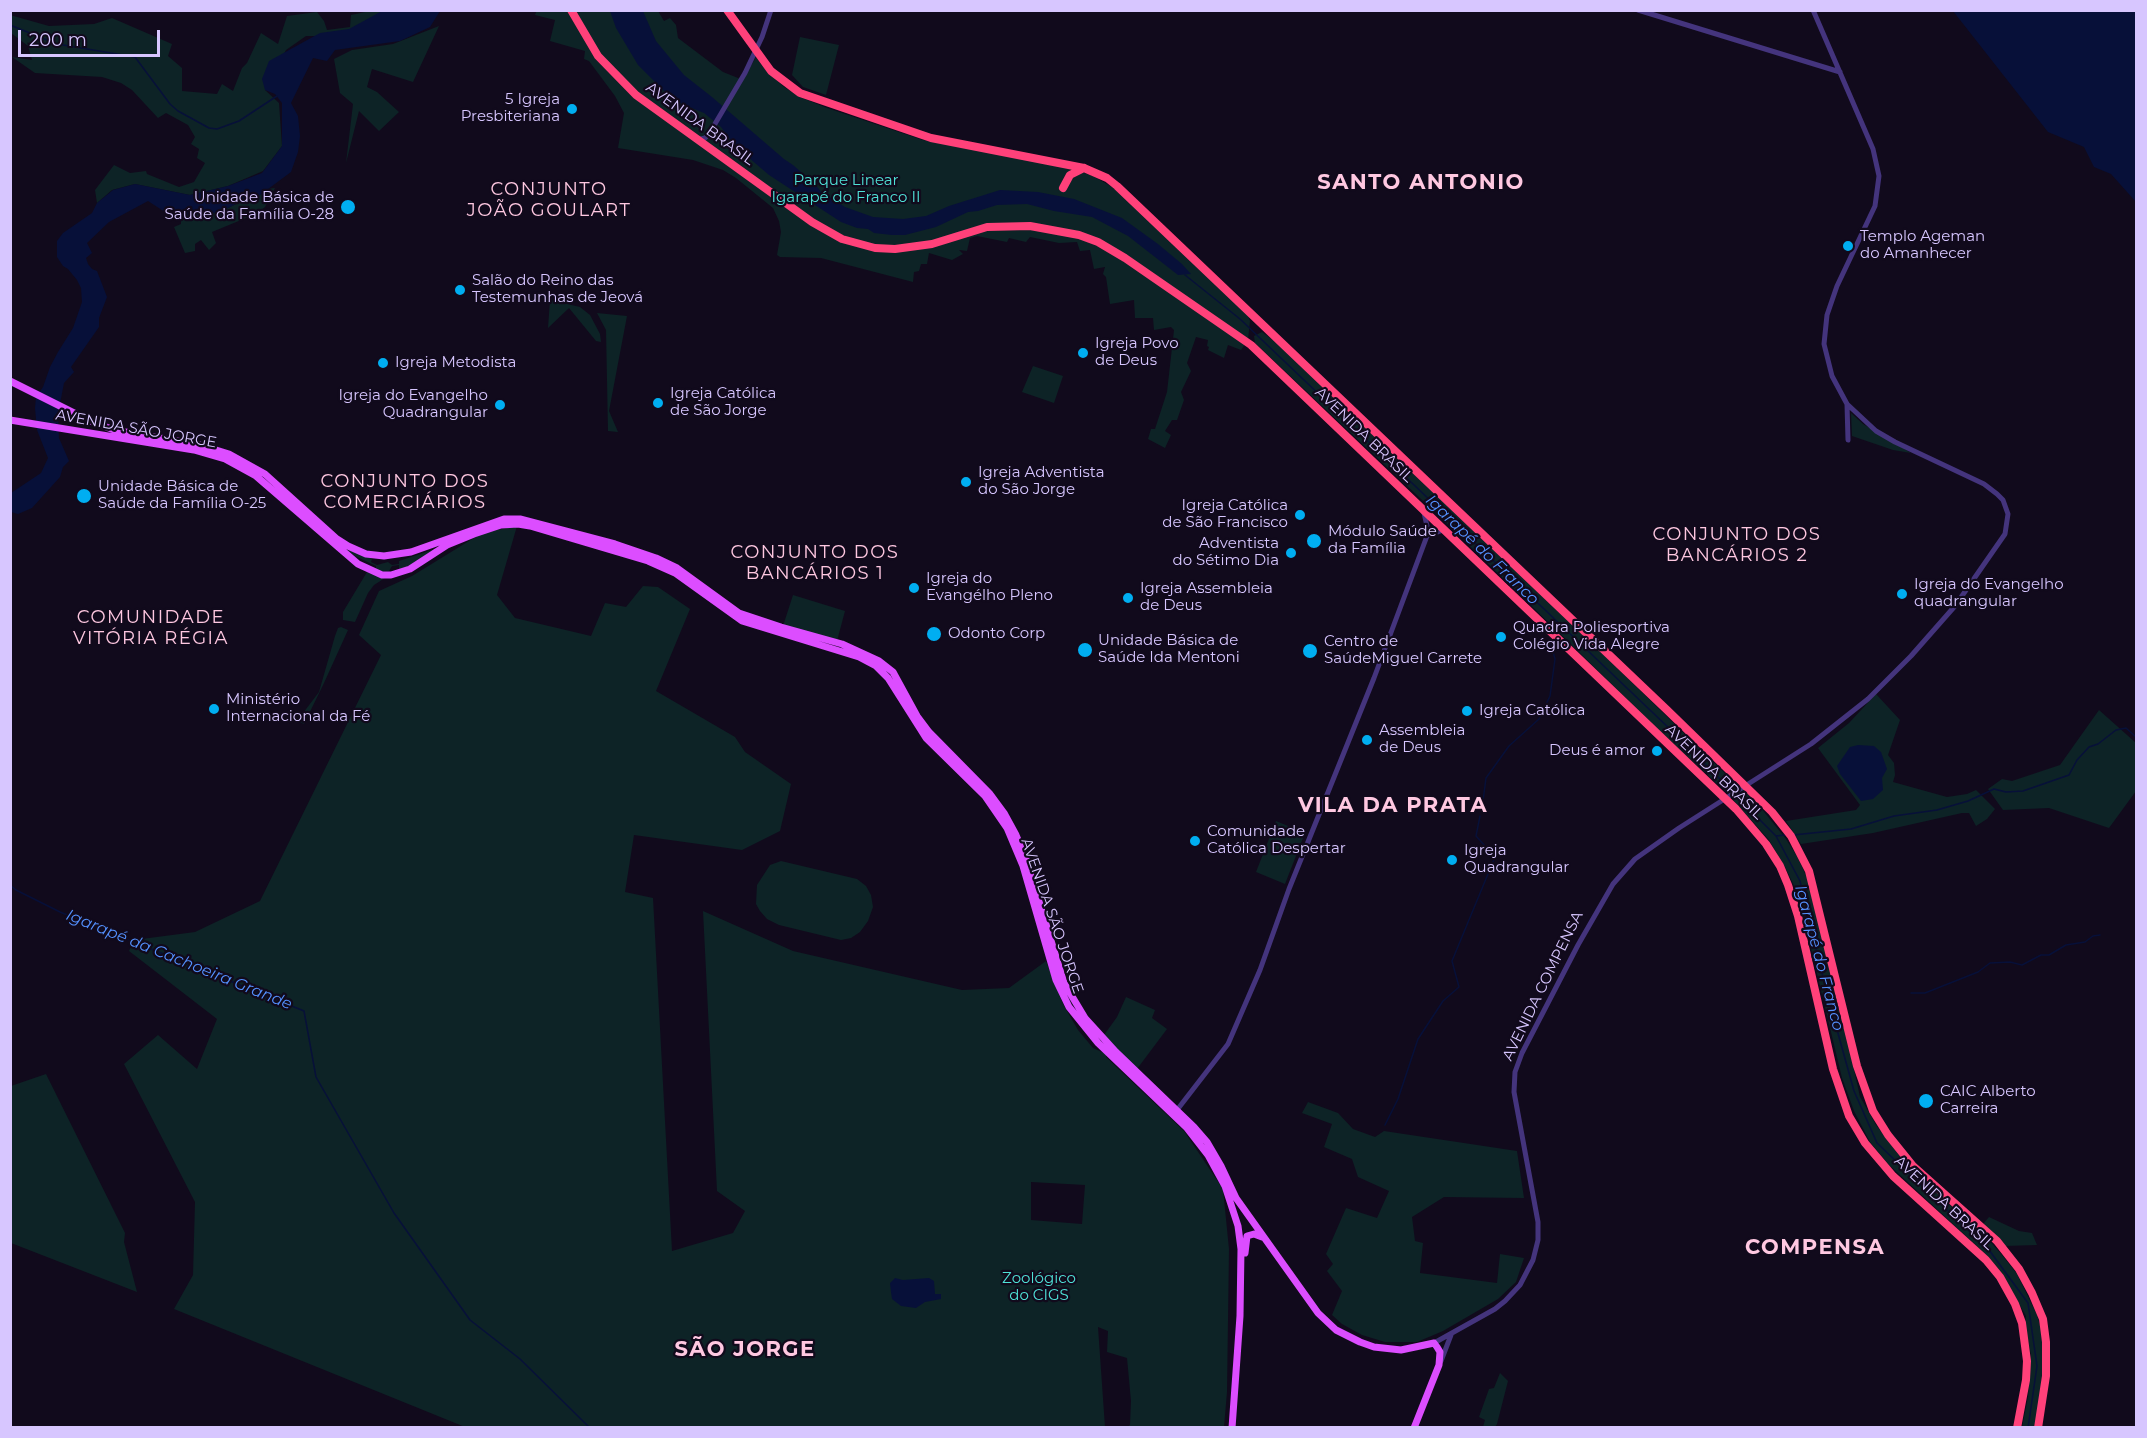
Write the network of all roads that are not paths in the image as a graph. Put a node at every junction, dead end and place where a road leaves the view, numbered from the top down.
1 (571, 10) edge
2 (727, 10) edge
3 (771, 10) edge
4 (1638, 10) edge
5 (1814, 10) edge
6 (756, 52) junction
7 (1840, 72) junction
8 (697, 140) junction
9 (1084, 168) junction
10 (1063, 188) dead end
11 (10, 381) edge
12 (1847, 404) junction
13 (10, 420) edge
14 (1848, 440) dead end
15 (1424, 512) junction
16 (1443, 530) junction
17 (1427, 536) junction
18 (1744, 786) junction
19 (1727, 797) junction
20 (1177, 1110) junction
21 (1236, 1198) joint
22 (1266, 1241) junction
23 (1451, 1335) junction
24 (1434, 1343) junction
25 (1439, 1365) junction
26 (1233, 1412) junction
27 (1232, 1428) edge
28 (1414, 1428) edge
29 (2017, 1428) edge
30 (2038, 1428) edge

1 - 8 highway, AVENIDA BRASIL
2 - 6 highway, AVENIDA BRASIL
3 - 6 street
4 - 7 street
5 - 7 street
6 - 8 street
6 - 9 highway, AVENIDA BRASIL
7 - 12 street
8 - 15 highway, AVENIDA BRASIL
9 - 10 highway
9 - 18 highway, AVENIDA BRASIL
11 - 20 main road, AVENIDA SÃO JORGE
12 - 14 street
12 - 18 street, AVENIDA COMPENSA
13 - 26 main road, AVENIDA SÃO JORGE
15 - 16 highway, AVENIDA BRASIL
15 - 17 street
16 - 17 street
16 - 19 highway, AVENIDA BRASIL
17 - 20 street
18 - 19 street, AVENIDA COMPENSA
18 - 30 highway, AVENIDA BRASIL
19 - 23 street, AVENIDA COMPENSA
19 - 29 highway, AVENIDA BRASIL
20 - 21 main road, AVENIDA SÃO JORGE
21 - 22 main road, AVENIDA COMPENSA
22 - 24 main road, AVENIDA COMPENSA
22 - 26 main road
23 - 24 street, AVENIDA COMPENSA
23 - 25 street
24 - 25 main road
25 - 28 main road
26 - 27 main road, AVENIDA SÃO JORGE

